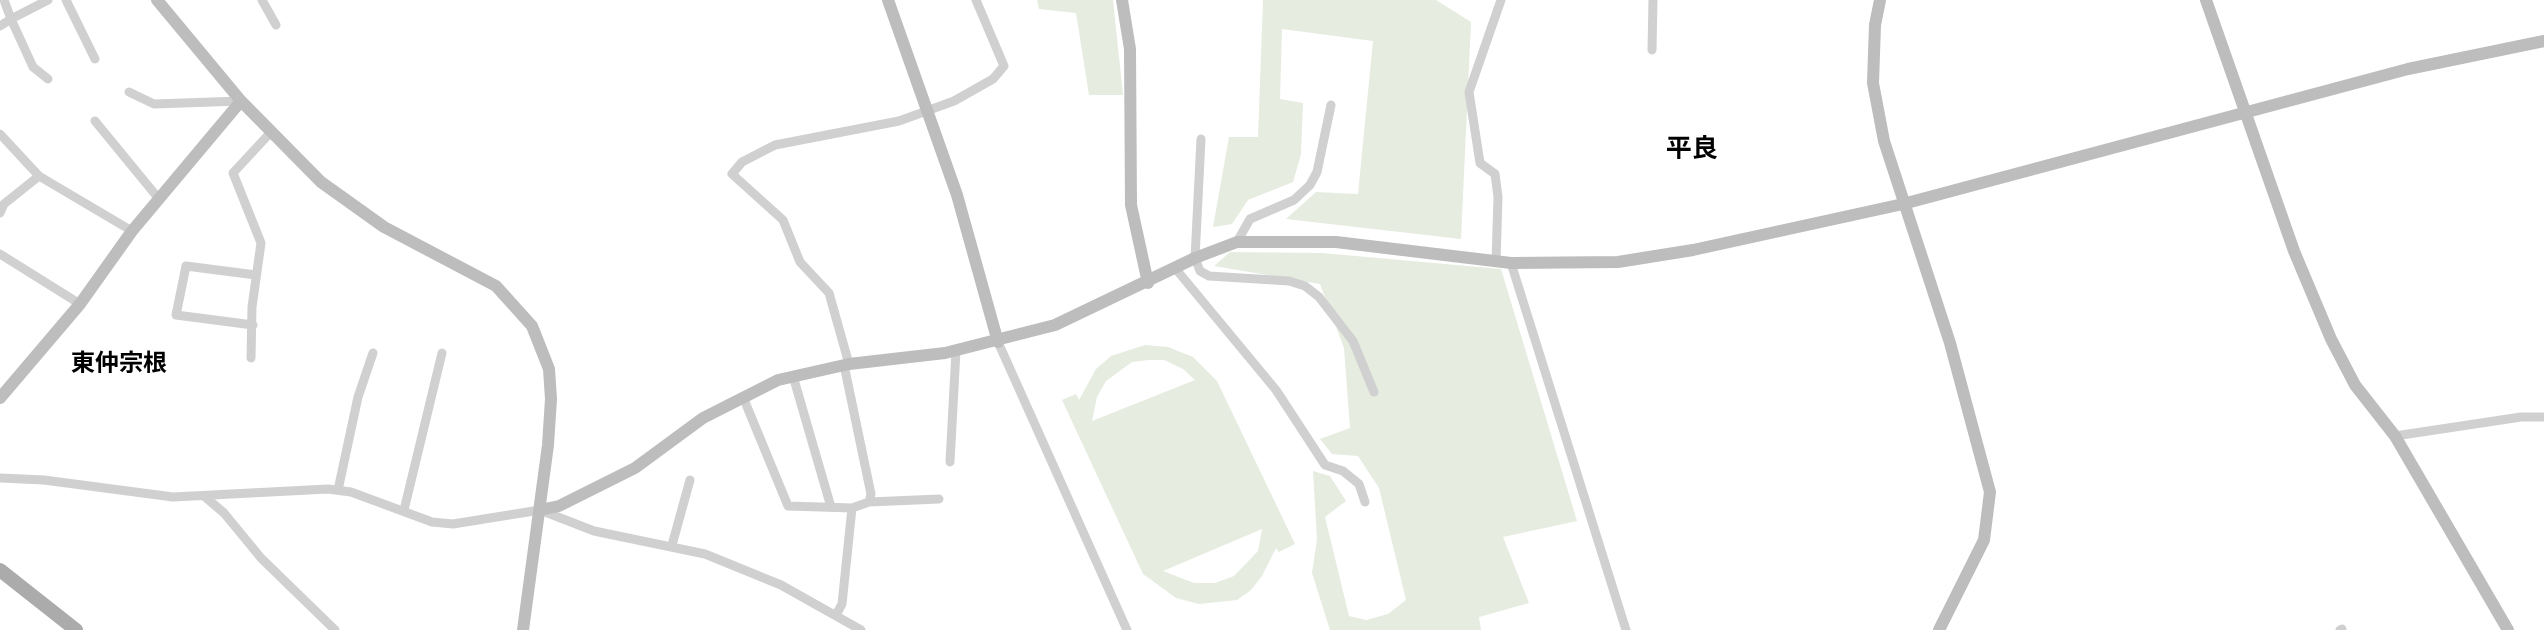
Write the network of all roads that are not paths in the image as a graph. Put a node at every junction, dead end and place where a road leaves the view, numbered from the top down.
1 (4, 0) edge
2 (48, 0) edge
3 (66, 0) edge
4 (157, 0) edge
5 (262, 0) edge
6 (888, 0) edge
7 (976, 0) edge
8 (1122, 0) edge
9 (1501, 0) edge
10 (1653, 0) edge
11 (1880, 0) edge
12 (2206, 0) edge
13 (11, 19) junction
14 (276, 25) dead end
15 (0, 26) edge
16 (2544, 41) edge
17 (1652, 50) dead end
18 (95, 59) dead end
19 (48, 79) dead end
20 (129, 92) dead end
21 (241, 101) junction
22 (1331, 105) dead end
23 (2246, 110) junction
24 (926, 112) junction
25 (95, 121) dead end
26 (271, 132) junction
27 (0, 134) edge
28 (1201, 139) dead end
29 (39, 176) junction
30 (159, 199) junction
31 (1903, 204) junction
32 (0, 213) edge
33 (132, 231) junction
34 (1237, 242) junction
35 (0, 254) edge
36 (1195, 258) junction
37 (1496, 262) junction
38 (1511, 263) junction
39 (1175, 268) junction
40 (256, 275) junction
41 (1148, 283) junction
42 (80, 304) junction
43 (253, 325) junction
44 (998, 342) junction
45 (956, 351) junction
46 (373, 353) dead end
47 (442, 353) dead end
48 (251, 358) dead end
49 (847, 365) junction
50 (793, 376) junction
51 (1374, 392) dead end
52 (743, 397) junction
53 (0, 398) edge
54 (2544, 417) edge
55 (2395, 436) junction
56 (950, 462) dead end
57 (0, 478) edge
58 (690, 480) dead end
59 (338, 490) junction
60 (204, 496) junction
61 (939, 499) dead end
62 (869, 502) junction
63 (1365, 502) dead end
64 (831, 507) junction
65 (852, 508) junction
66 (404, 510) junction
67 (540, 510) junction
68 (672, 545) junction
69 (0, 570) edge
70 (836, 615) junction
71 (76, 630) edge
72 (335, 630) edge
73 (523, 630) edge
74 (861, 630) edge
75 (1127, 630) edge
76 (1626, 630) edge
77 (1939, 630) edge
78 (2508, 630) edge

1 - 13 street
2 - 13 street
3 - 18 street
4 - 21 street
5 - 14 street
6 - 24 street
7 - 24 street
8 - 41 street
9 - 37 street
10 - 17 street
11 - 31 street
12 - 23 street
13 - 15 street
13 - 19 street
16 - 23 street
20 - 21 street
21 - 26 street
21 - 30 street
22 - 34 street
23 - 31 street
23 - 55 street
24 - 44 street
24 - 49 street
25 - 30 street
26 - 40 street
26 - 67 street
27 - 29 street
28 - 36 street
29 - 32 street
29 - 33 street
30 - 33 street
31 - 38 street
31 - 77 street
33 - 42 street
34 - 36 street
34 - 37 street
35 - 42 street
36 - 39 street
36 - 51 street
37 - 38 street
38 - 76 street
39 - 41 street
39 - 63 street
40 - 43 street
40 - 43 street
41 - 44 street
42 - 53 street
43 - 48 street
44 - 45 street
44 - 75 street
45 - 49 street
45 - 56 street
46 - 59 street
47 - 66 street
49 - 50 street
49 - 62 street
50 - 52 street
50 - 64 street
52 - 64 street
52 - 67 street
54 - 55 street
55 - 78 street
57 - 60 street
58 - 68 street
59 - 60 street
59 - 66 street
60 - 72 street
61 - 62 street
62 - 65 street
64 - 65 street
65 - 70 street
66 - 67 street
67 - 68 street
67 - 73 street
68 - 70 street
69 - 71 main road
70 - 74 street

